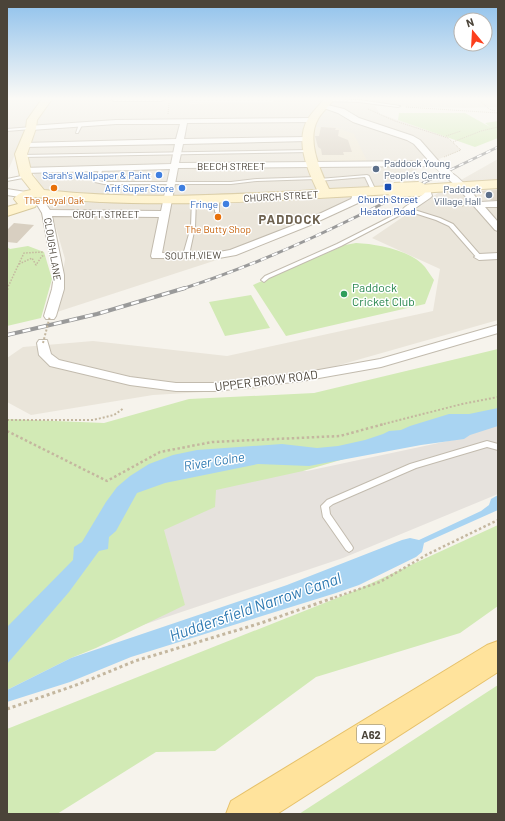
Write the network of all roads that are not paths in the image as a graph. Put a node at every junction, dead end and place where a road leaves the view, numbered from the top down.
1 (27, 137) edge
2 (180, 137) edge
3 (408, 137) edge
4 (308, 139) joint
5 (179, 142) junction
6 (22, 150) junction
7 (310, 151) junction
8 (176, 154) junction
9 (438, 164) junction
10 (313, 165) junction
11 (174, 166) junction
12 (101, 167) junction
13 (318, 179) junction
14 (7, 180) edge
15 (171, 183) junction
16 (498, 184) edge
17 (461, 186) junction
18 (374, 191) junction
19 (424, 191) junction
20 (7, 192) edge
21 (355, 192) junction
22 (34, 194) junction
23 (325, 194) junction
24 (168, 199) junction
25 (194, 199) junction
26 (498, 204) edge
27 (477, 205) junction
28 (408, 209) junction
29 (9, 212) edge
30 (165, 214) junction
31 (498, 228) edge
32 (186, 255) junction
33 (498, 256) edge
34 (479, 257) joint
35 (264, 280) dead end
36 (50, 316) road end
37 (498, 329) edge
38 (43, 343) road end
39 (498, 447) edge
40 (349, 548) dead end
41 (498, 655) edge
42 (244, 814) edge

1 - 6 street
2 - 5 street
3 - 9 street
4 - 5 street
4 - 7 street
5 - 6 street
5 - 8 street
6 - 8 lane
6 - 22 street
7 - 8 lane
7 - 10 street
8 - 11 street
9 - 10 street, BEECH STREET
9 - 17 street, bridge
10 - 11 street, BEECH STREET
10 - 13 street
11 - 12 street, BEECH STREET
11 - 15 street
12 - 15 lane
12 - 22 street, BEECH STREET
13 - 15 lane
13 - 18 lane
13 - 23 street
14 - 22 lane
15 - 24 street
16 - 17 street, CHURCH STREET
17 - 19 street, CHURCH STREET
17 - 27 street
18 - 19 street, CHURCH STREET, bridge
18 - 21 street, CHURCH STREET
19 - 28 street
20 - 22 street
21 - 23 street, CHURCH STREET
21 - 32 street, SOUTH VIEW
22 - 24 street, CHURCH STREET
22 - 29 street, CHURCH STREET
22 - 30 street, CROFT STREET
22 - 36 street, CLOUGH LANE
23 - 25 street, CHURCH STREET
24 - 25 street, CHURCH STREET
24 - 30 street
25 - 32 lane
26 - 27 street
27 - 31 street
28 - 34 lane
28 - 35 lane
30 - 32 street, SOUTH VIEW
33 - 34 street
37 - 38 street, UPPER BROW ROAD
39 - 40 lane
41 - 42 main road, A62

